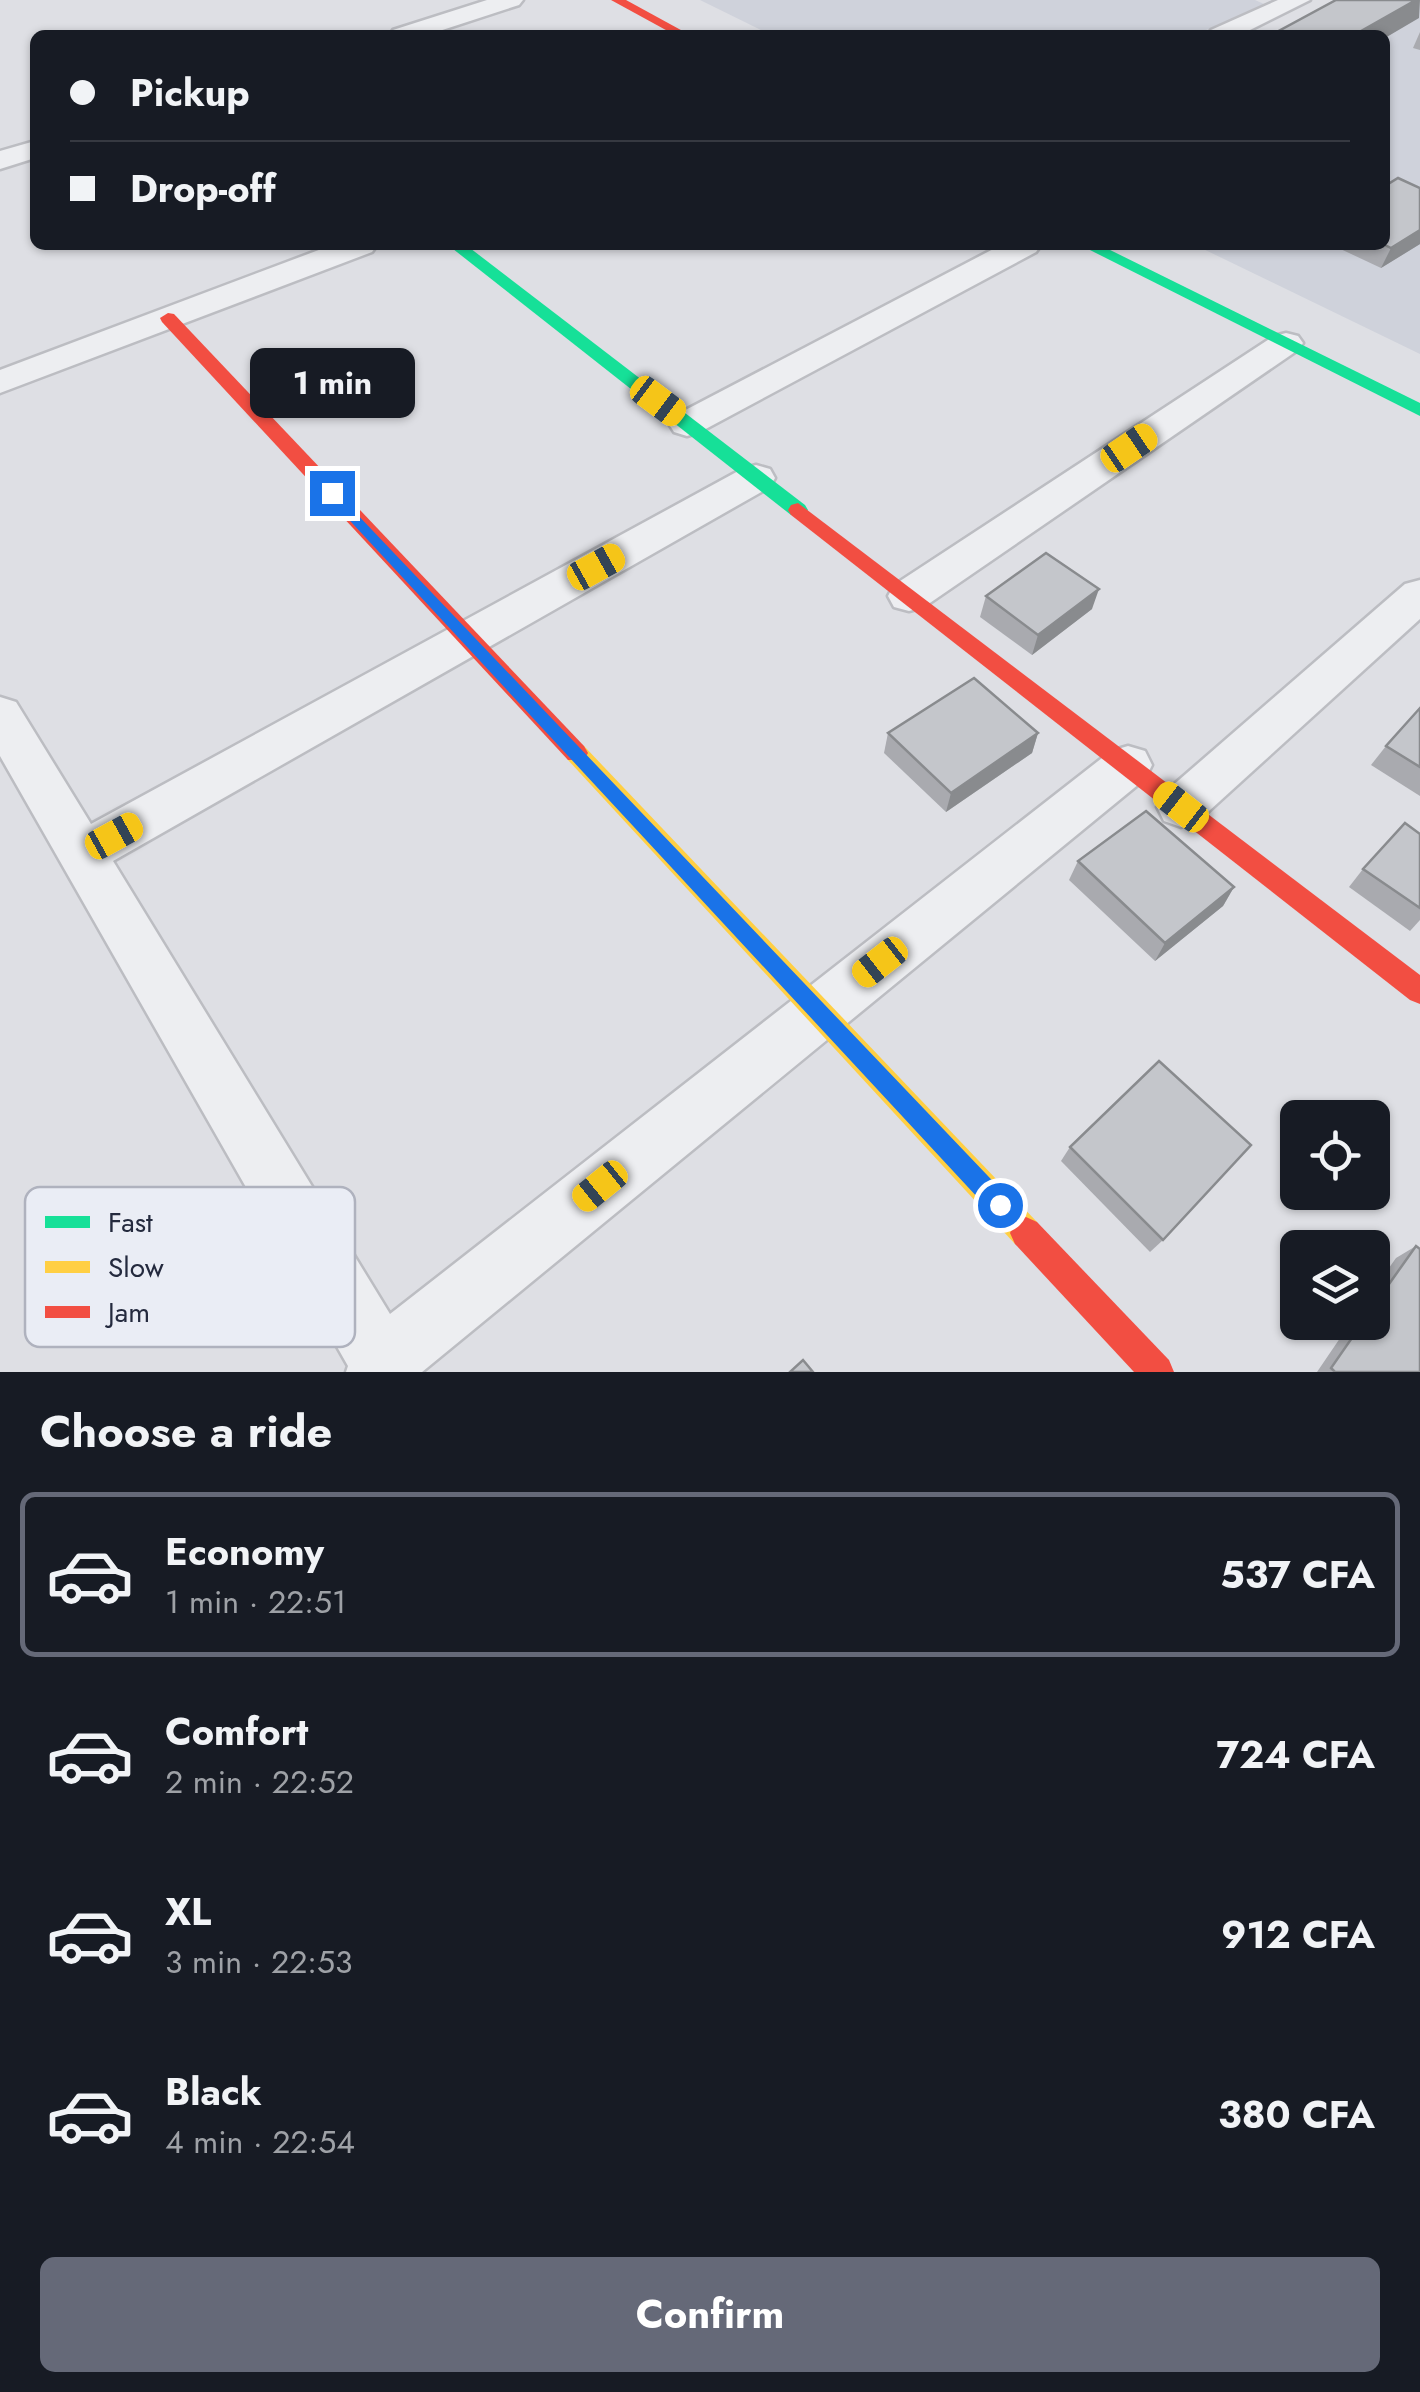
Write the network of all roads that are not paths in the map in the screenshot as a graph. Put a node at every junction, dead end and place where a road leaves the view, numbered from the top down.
1 (512, 0) edge
2 (617, 0) edge
3 (1298, 0) edge
4 (418, 30) edge
5 (674, 30) edge
6 (1231, 30) edge
7 (30, 151) edge
8 (0, 160) edge
9 (348, 250) edge
10 (462, 250) edge
11 (1016, 250) edge
12 (1098, 250) edge
13 (168, 318) junction
14 (1286, 343) junction
15 (0, 382) edge
16 (1420, 410) edge
17 (687, 424) junction
18 (756, 478) junction
19 (1420, 595) edge
20 (909, 596) junction
21 (468, 638) junction
22 (0, 715) edge
23 (1128, 765) junction
24 (1181, 807) junction
25 (81, 854) junction
26 (1420, 992) edge
27 (818, 1010) junction
28 (275, 1187) edge
29 (355, 1324) edge
30 (380, 1367) edge
31 (1157, 1372) edge

1 - 4 street
2 - 5 street
3 - 6 street
7 - 8 street
9 - 13 street
10 - 17 street
11 - 17 street
12 - 14 street
13 - 15 street
13 - 21 street
14 - 16 street
14 - 20 street
17 - 18 street
18 - 20 street
18 - 21 street
19 - 24 street
20 - 23 street
21 - 25 street
21 - 27 street
22 - 25 street
23 - 24 street
23 - 27 street
24 - 26 street
25 - 28 street
27 - 30 street
27 - 31 street
29 - 30 street

